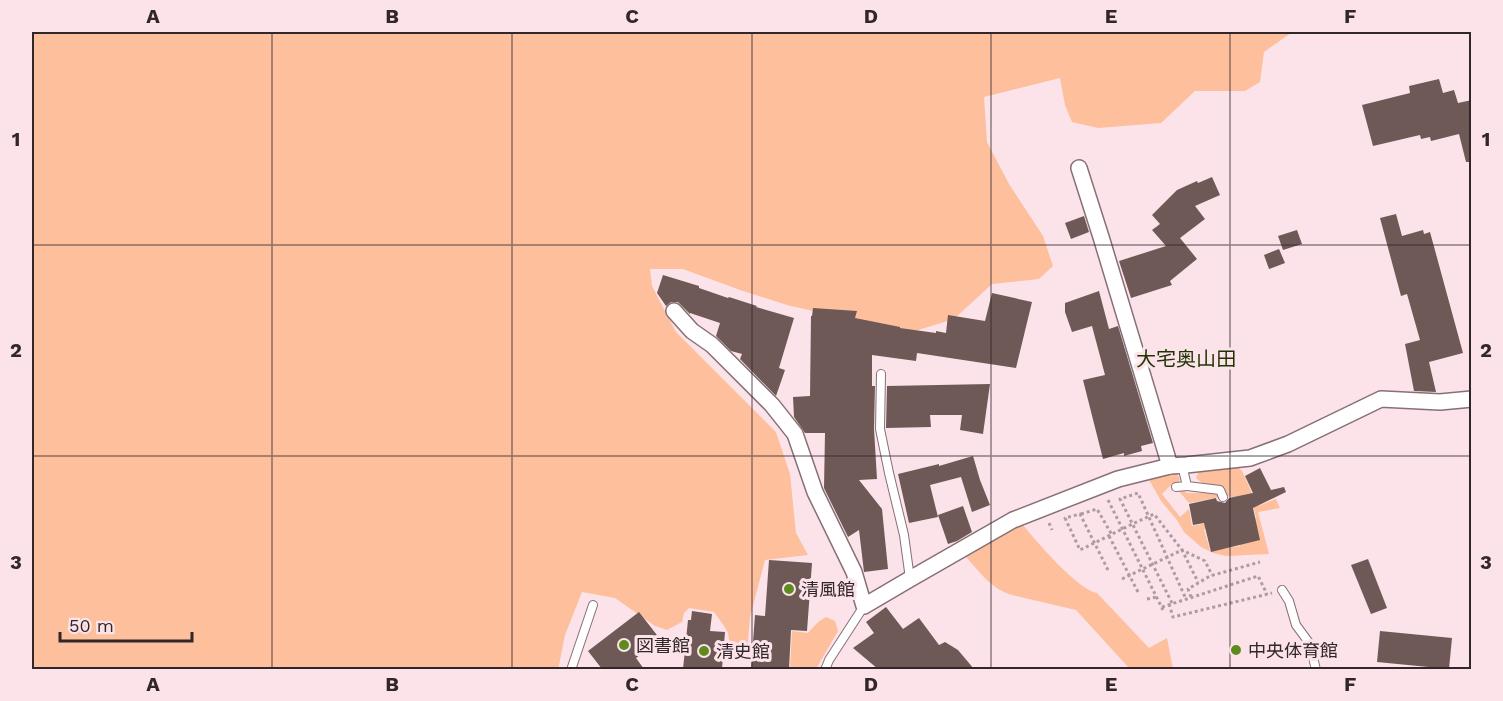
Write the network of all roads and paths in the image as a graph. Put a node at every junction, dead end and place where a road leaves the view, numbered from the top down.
1 (1079, 168) dead end
2 (674, 311) dead end
3 (881, 374) dead end
4 (1472, 399) edge
5 (1176, 466) junction
6 (1101, 485) junction
7 (1187, 486) junction
8 (1176, 487) dead end
9 (1222, 497) dead end
10 (1080, 514) junction
11 (1149, 516) junction
12 (1133, 524) junction
13 (1122, 530) junction
14 (1110, 536) junction
15 (1094, 543) junction
16 (1182, 550) junction
17 (1168, 557) junction
18 (1260, 562) dead end
19 (1154, 565) junction
20 (1108, 570) dead end
21 (1142, 570) junction
22 (1212, 575) junction
23 (1129, 576) junction
24 (910, 579) junction
25 (1122, 579) dead end
26 (1198, 582) junction
27 (1282, 590) joint
28 (1138, 592) dead end
29 (1267, 594) junction
30 (1157, 597) junction
31 (1189, 598) junction
32 (1147, 599) dead end
33 (1171, 604) junction
34 (593, 605) dead end
35 (864, 606) junction
36 (571, 669) edge
37 (825, 669) edge
38 (1316, 669) edge

1 - 5 street
2 - 35 street
3 - 24 lane
4 - 5 street
5 - 6 street
5 - 7 lane
6 - 13 path
6 - 24 street
7 - 8 lane
7 - 9 lane
10 - 14 path
10 - 15 path
10 - 15 path
11 - 12 path
11 - 12 path
11 - 16 path
11 - 17 path
12 - 13 path
12 - 19 path
13 - 14 path
13 - 21 path
14 - 15 path
14 - 23 path
15 - 20 path
16 - 17 path
16 - 22 path
16 - 26 path
17 - 19 path
17 - 31 path
18 - 22 path
19 - 21 path
19 - 33 path
21 - 23 path
21 - 30 path
22 - 26 path
23 - 25 path
23 - 28 path
24 - 35 street
26 - 31 path
27 - 29 path
27 - 38 lane
29 - 31 path
29 - 33 path
30 - 32 path
30 - 33 path
31 - 33 path
34 - 36 lane
35 - 37 lane

